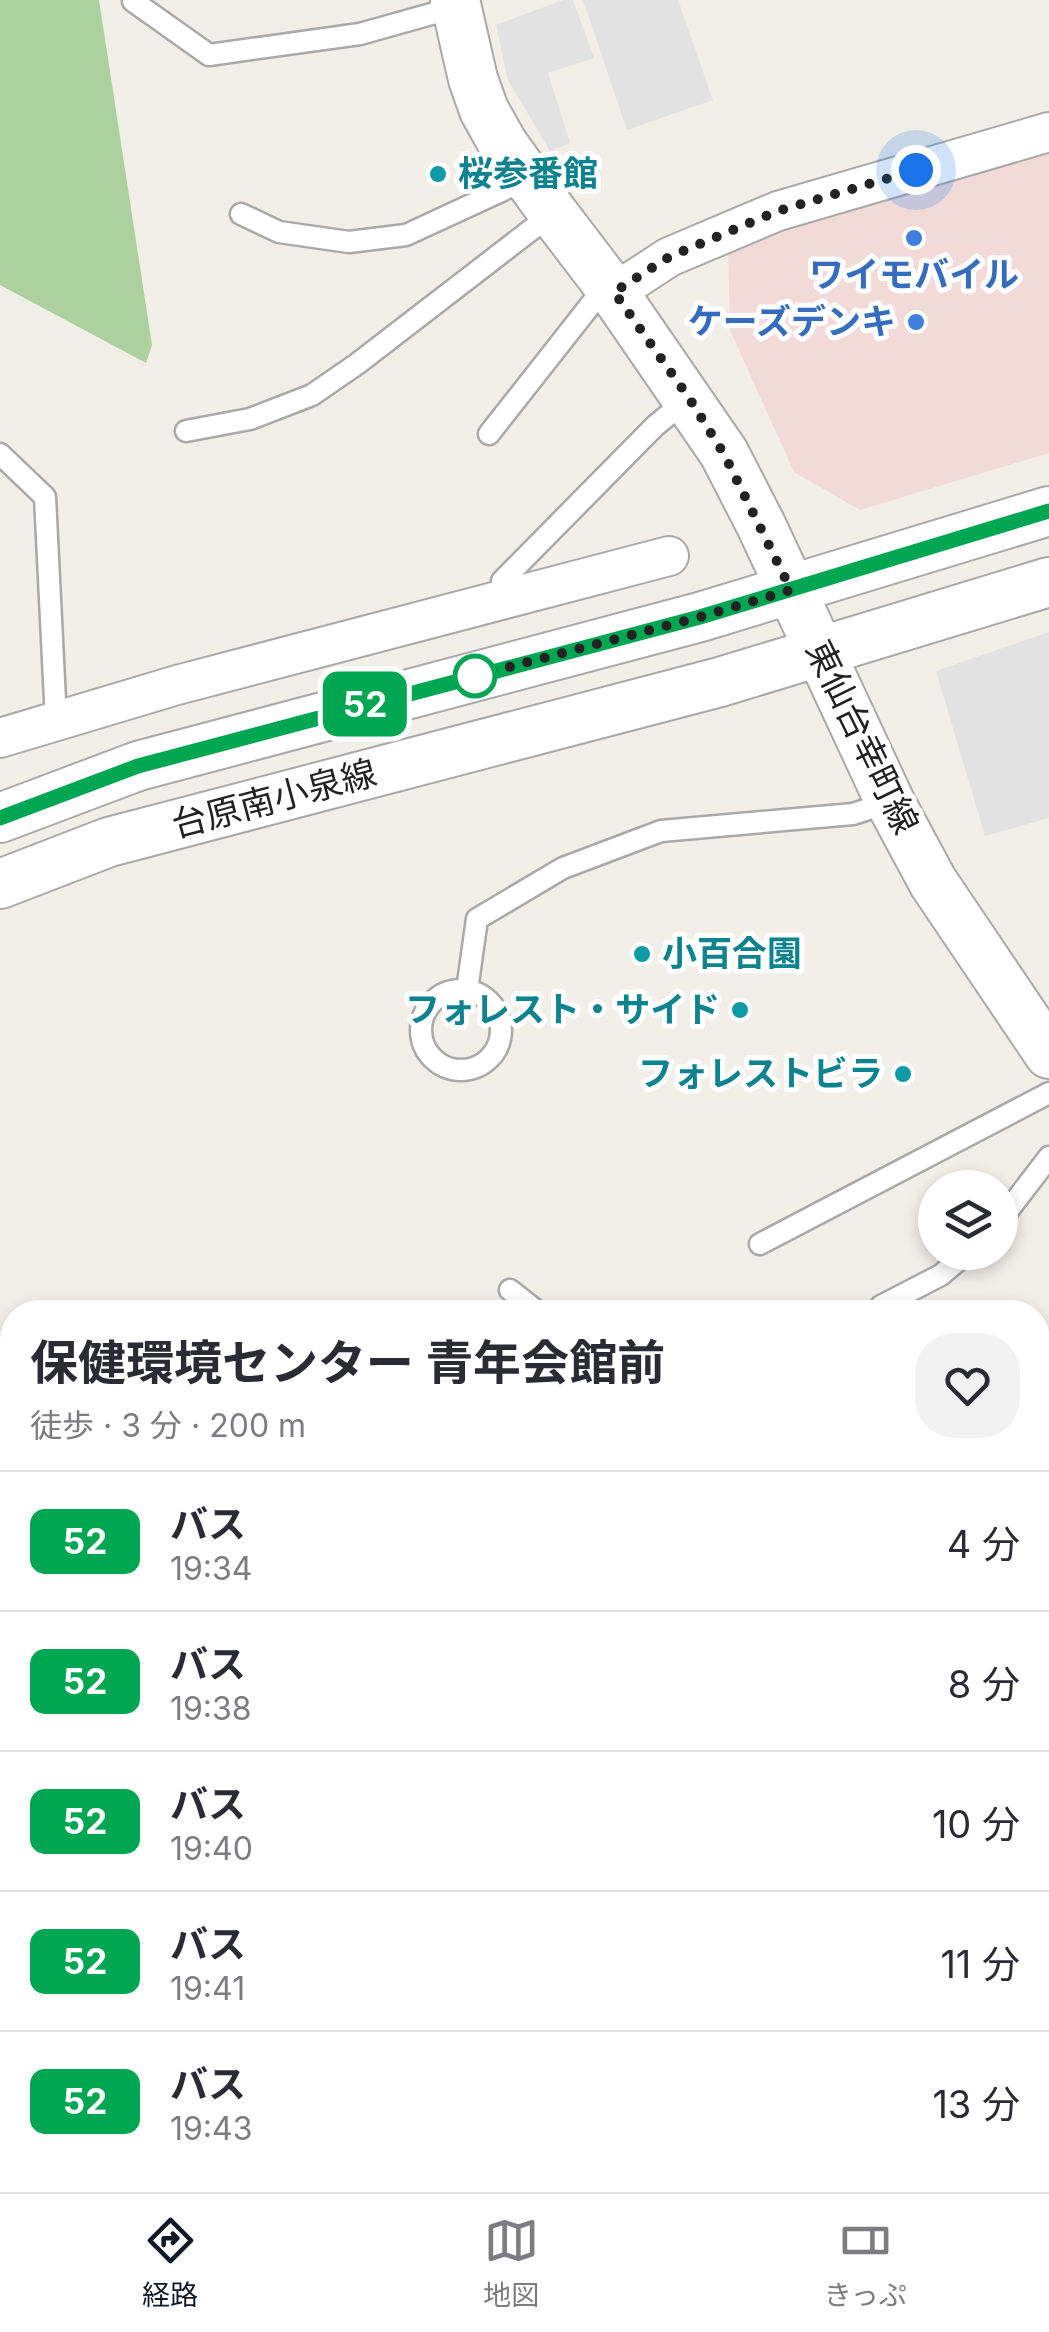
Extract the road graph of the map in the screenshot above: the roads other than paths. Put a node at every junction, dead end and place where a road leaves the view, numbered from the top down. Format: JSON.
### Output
{"nodes":[{"id":1,"x":134,"y":1,"type":"edge"},
{"id":2,"x":456,"y":4,"type":"edge"},
{"id":3,"x":1049,"y":132,"type":"edge"},
{"id":4,"x":540,"y":196,"type":"junction"},
{"id":5,"x":242,"y":214,"type":"dead end"},
{"id":6,"x":611,"y":288,"type":"junction"},
{"id":7,"x":689,"y":398,"type":"junction"},
{"id":8,"x":186,"y":431,"type":"dead end"},
{"id":9,"x":489,"y":434,"type":"dead end"},
{"id":10,"x":0,"y":454,"type":"edge"},
{"id":11,"x":1049,"y":511,"type":"edge"},
{"id":12,"x":669,"y":556,"type":"dead end"},
{"id":13,"x":502,"y":581,"type":"dead end"},
{"id":14,"x":1049,"y":582,"type":"edge"},
{"id":15,"x":791,"y":590,"type":"junction"},
{"id":16,"x":821,"y":652,"type":"junction"},
{"id":17,"x":56,"y":721,"type":"junction"},
{"id":18,"x":0,"y":738,"type":"edge"},
{"id":19,"x":890,"y":802,"type":"junction"},
{"id":20,"x":0,"y":818,"type":"edge"},
{"id":21,"x":0,"y":884,"type":"edge"},
{"id":22,"x":467,"y":990,"type":"junction"},
{"id":23,"x":1049,"y":1054,"type":"edge"},
{"id":24,"x":1049,"y":1092,"type":"edge"},
{"id":25,"x":1049,"y":1157,"type":"edge"},
{"id":26,"x":1018,"y":1197,"type":"edge"},
{"id":27,"x":760,"y":1244,"type":"dead end"},
{"id":28,"x":947,"y":1270,"type":"edge"},
{"id":29,"x":510,"y":1290,"type":"dead end"},
{"id":30,"x":523,"y":1300,"type":"edge"},
{"id":31,"x":893,"y":1300,"type":"edge"}],
"edges":[{"from":1,"to":2,"type":"lane"},
{"from":2,"to":4,"type":"street","name":"東仙台幸町線"},
{"from":3,"to":6,"type":"street"},
{"from":4,"to":5,"type":"lane"},
{"from":4,"to":6,"type":"street","name":"東仙台幸町線"},
{"from":4,"to":8,"type":"lane"},
{"from":6,"to":7,"type":"street","name":"東仙台幸町線"},
{"from":6,"to":9,"type":"lane"},
{"from":7,"to":13,"type":"lane"},
{"from":7,"to":15,"type":"street","name":"東仙台幸町線"},
{"from":10,"to":17,"type":"lane"},
{"from":11,"to":15,"type":"street"},
{"from":12,"to":17,"type":"street"},
{"from":14,"to":16,"type":"street"},
{"from":15,"to":16,"type":"street","name":"東仙台幸町線"},
{"from":15,"to":20,"type":"street"},
{"from":16,"to":19,"type":"street","name":"東仙台幸町線"},
{"from":16,"to":21,"type":"street","name":"台原南小泉線"},
{"from":17,"to":18,"type":"street"},
{"from":19,"to":22,"type":"lane"},
{"from":19,"to":23,"type":"street","name":"東仙台幸町線"},
{"from":22,"to":22,"type":"lane"},
{"from":24,"to":27,"type":"lane"},
{"from":25,"to":26,"type":"lane"},
{"from":28,"to":31,"type":"lane"},
{"from":29,"to":30,"type":"lane"}]}
